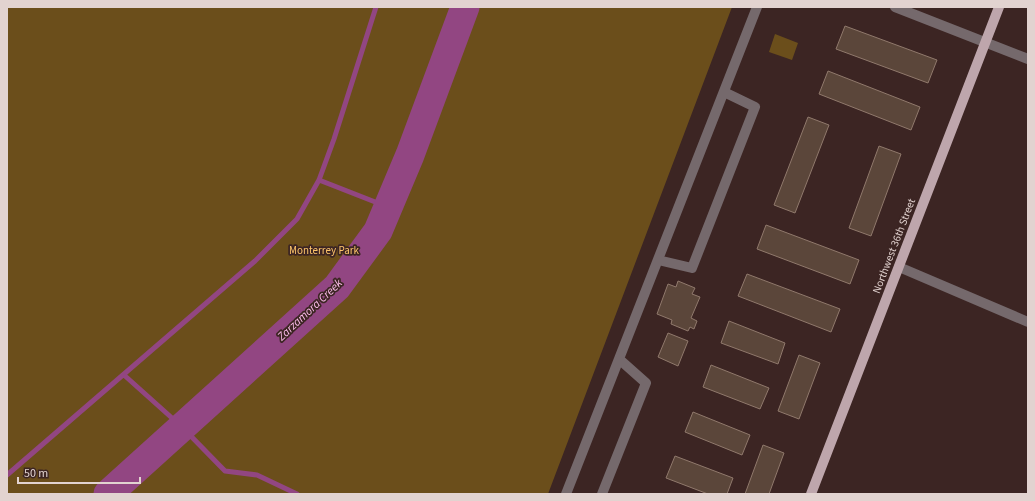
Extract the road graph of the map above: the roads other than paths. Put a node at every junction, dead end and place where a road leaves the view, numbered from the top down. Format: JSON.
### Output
{"nodes":[{"id":1,"x":757,"y":7,"type":"edge"},
{"id":2,"x":895,"y":7,"type":"edge"},
{"id":3,"x":999,"y":7,"type":"edge"},
{"id":4,"x":985,"y":42,"type":"junction"},
{"id":5,"x":1028,"y":59,"type":"edge"},
{"id":6,"x":724,"y":92,"type":"junction"},
{"id":7,"x":658,"y":260,"type":"junction"},
{"id":8,"x":899,"y":267,"type":"junction"},
{"id":9,"x":1028,"y":322,"type":"edge"},
{"id":10,"x":619,"y":359,"type":"junction"},
{"id":11,"x":566,"y":494,"type":"edge"},
{"id":12,"x":602,"y":494,"type":"edge"},
{"id":13,"x":811,"y":494,"type":"edge"}],
"edges":[{"from":1,"to":6,"type":"street"},
{"from":2,"to":4,"type":"street"},
{"from":3,"to":4,"type":"main road","name":"Northwest 36th Street"},
{"from":4,"to":5,"type":"street"},
{"from":4,"to":8,"type":"main road","name":"Northwest 36th Street"},
{"from":6,"to":7,"type":"street"},
{"from":6,"to":7,"type":"street"},
{"from":7,"to":10,"type":"street"},
{"from":8,"to":9,"type":"street"},
{"from":8,"to":13,"type":"main road","name":"Northwest 36th Street"},
{"from":10,"to":11,"type":"street"},
{"from":10,"to":12,"type":"street"}]}
